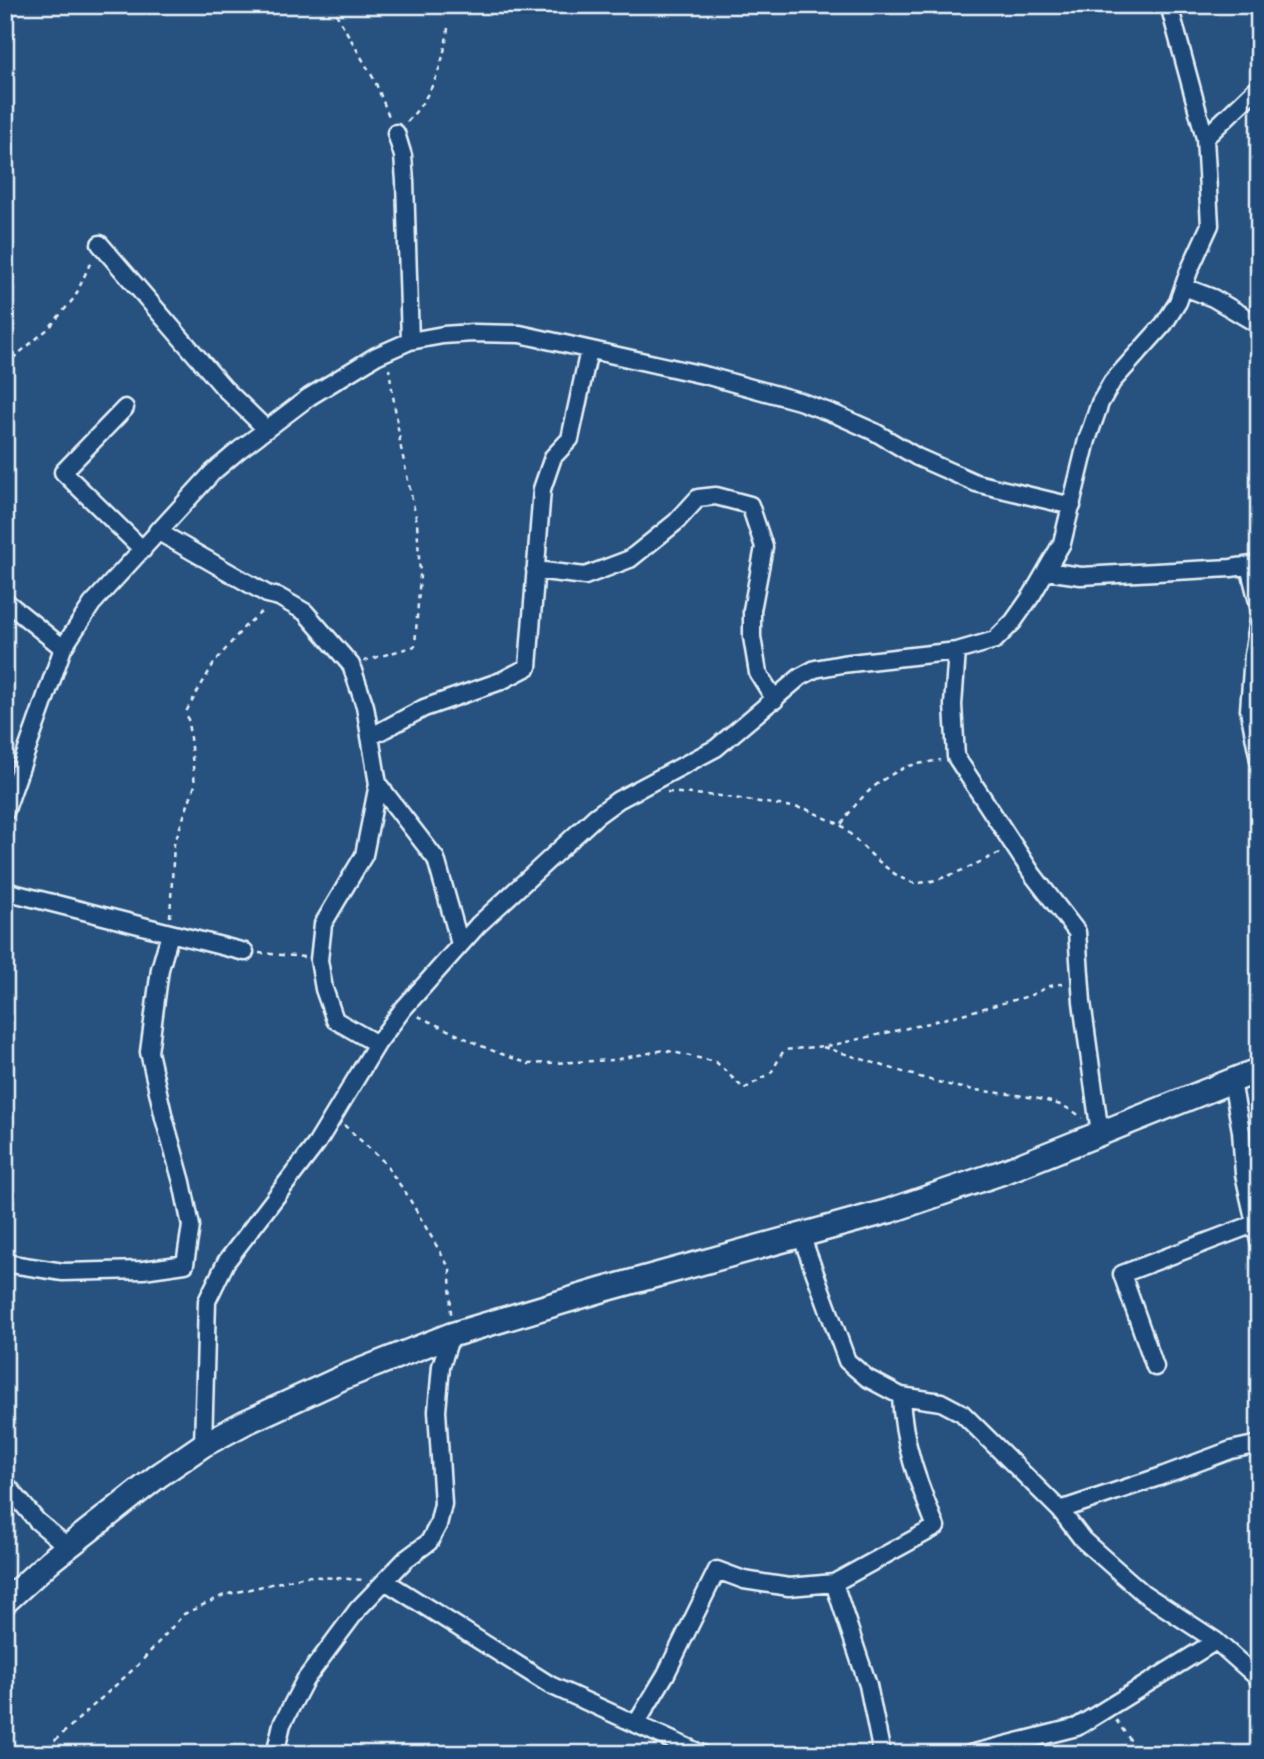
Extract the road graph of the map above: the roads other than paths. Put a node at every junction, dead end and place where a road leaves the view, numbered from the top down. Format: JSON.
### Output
{"nodes":[{"id":1,"x":1169,"y":5,"type":"edge"},
{"id":2,"x":1259,"y":86,"type":"edge"},
{"id":3,"x":396,"y":133,"type":"road end"},
{"id":4,"x":1205,"y":138,"type":"junction"},
{"id":5,"x":100,"y":244,"type":"road end"},
{"id":6,"x":1184,"y":287,"type":"junction"},
{"id":7,"x":1259,"y":325,"type":"edge"},
{"id":8,"x":410,"y":341,"type":"junction"},
{"id":9,"x":589,"y":350,"type":"junction"},
{"id":10,"x":125,"y":408,"type":"dead end"},
{"id":11,"x":266,"y":429,"type":"junction"},
{"id":12,"x":1072,"y":506,"type":"junction"},
{"id":13,"x":158,"y":531,"type":"junction"},
{"id":14,"x":143,"y":550,"type":"junction"},
{"id":15,"x":1254,"y":565,"type":"edge"},
{"id":16,"x":535,"y":570,"type":"junction"},
{"id":17,"x":1046,"y":571,"type":"junction"},
{"id":18,"x":5,"y":601,"type":"edge"},
{"id":19,"x":1259,"y":606,"type":"edge"},
{"id":20,"x":1259,"y":619,"type":"edge"},
{"id":21,"x":63,"y":648,"type":"junction"},
{"id":22,"x":957,"y":651,"type":"junction"},
{"id":23,"x":775,"y":700,"type":"junction"},
{"id":24,"x":370,"y":737,"type":"junction"},
{"id":25,"x":1259,"y":760,"type":"edge"},
{"id":26,"x":378,"y":784,"type":"junction"},
{"id":27,"x":5,"y":812,"type":"edge"},
{"id":28,"x":5,"y":891,"type":"edge"},
{"id":29,"x":170,"y":934,"type":"junction"},
{"id":30,"x":460,"y":944,"type":"junction"},
{"id":31,"x":245,"y":952,"type":"road end"},
{"id":32,"x":377,"y":1044,"type":"junction"},
{"id":33,"x":1259,"y":1070,"type":"edge"},
{"id":34,"x":1231,"y":1081,"type":"junction"},
{"id":35,"x":1100,"y":1134,"type":"junction"},
{"id":36,"x":1254,"y":1224,"type":"junction"},
{"id":37,"x":801,"y":1235,"type":"junction"},
{"id":38,"x":1259,"y":1241,"type":"edge"},
{"id":39,"x":5,"y":1263,"type":"edge"},
{"id":40,"x":451,"y":1335,"type":"junction"},
{"id":41,"x":1155,"y":1367,"type":"dead end"},
{"id":42,"x":901,"y":1396,"type":"junction"},
{"id":43,"x":1259,"y":1444,"type":"edge"},
{"id":44,"x":203,"y":1445,"type":"junction"},
{"id":45,"x":5,"y":1483,"type":"edge"},
{"id":46,"x":1060,"y":1510,"type":"junction"},
{"id":47,"x":68,"y":1547,"type":"junction"},
{"id":48,"x":385,"y":1581,"type":"junction"},
{"id":49,"x":834,"y":1583,"type":"junction"},
{"id":50,"x":5,"y":1602,"type":"edge"},
{"id":51,"x":1216,"y":1641,"type":"junction"},
{"id":52,"x":1259,"y":1679,"type":"edge"},
{"id":53,"x":636,"y":1724,"type":"junction"},
{"id":54,"x":275,"y":1754,"type":"edge"},
{"id":55,"x":702,"y":1754,"type":"edge"},
{"id":56,"x":881,"y":1754,"type":"edge"},
{"id":57,"x":970,"y":1754,"type":"edge"}],
"edges":[{"from":1,"to":4,"type":"street"},
{"from":2,"to":4,"type":"street"},
{"from":3,"to":8,"type":"street"},
{"from":4,"to":6,"type":"street"},
{"from":5,"to":11,"type":"street"},
{"from":6,"to":7,"type":"street"},
{"from":6,"to":12,"type":"street"},
{"from":8,"to":9,"type":"street"},
{"from":8,"to":11,"type":"street"},
{"from":9,"to":12,"type":"street"},
{"from":9,"to":16,"type":"street"},
{"from":10,"to":14,"type":"street"},
{"from":11,"to":13,"type":"street"},
{"from":12,"to":17,"type":"street"},
{"from":13,"to":14,"type":"street"},
{"from":13,"to":24,"type":"street"},
{"from":14,"to":21,"type":"street"},
{"from":15,"to":17,"type":"street"},
{"from":15,"to":19,"type":"street"},
{"from":16,"to":23,"type":"street"},
{"from":16,"to":24,"type":"street"},
{"from":17,"to":22,"type":"street"},
{"from":18,"to":21,"type":"street"},
{"from":20,"to":25,"type":"street"},
{"from":21,"to":27,"type":"street"},
{"from":22,"to":23,"type":"street"},
{"from":22,"to":35,"type":"street"},
{"from":23,"to":30,"type":"street"},
{"from":24,"to":26,"type":"street"},
{"from":26,"to":30,"type":"street"},
{"from":26,"to":32,"type":"street"},
{"from":28,"to":29,"type":"street"},
{"from":29,"to":31,"type":"street"},
{"from":29,"to":39,"type":"street"},
{"from":30,"to":32,"type":"street"},
{"from":32,"to":44,"type":"street"},
{"from":33,"to":34,"type":"main road"},
{"from":34,"to":35,"type":"main road"},
{"from":34,"to":36,"type":"street"},
{"from":35,"to":37,"type":"main road"},
{"from":36,"to":38,"type":"street"},
{"from":36,"to":41,"type":"street"},
{"from":37,"to":40,"type":"main road"},
{"from":37,"to":42,"type":"street"},
{"from":40,"to":44,"type":"main road"},
{"from":40,"to":48,"type":"street"},
{"from":42,"to":46,"type":"street"},
{"from":42,"to":49,"type":"street"},
{"from":43,"to":46,"type":"street"},
{"from":44,"to":47,"type":"main road"},
{"from":45,"to":47,"type":"street"},
{"from":46,"to":51,"type":"street"},
{"from":47,"to":50,"type":"main road"},
{"from":48,"to":53,"type":"street"},
{"from":48,"to":54,"type":"street"},
{"from":49,"to":53,"type":"street"},
{"from":49,"to":56,"type":"street"},
{"from":51,"to":52,"type":"street"},
{"from":51,"to":57,"type":"street"},
{"from":53,"to":55,"type":"street"}]}
